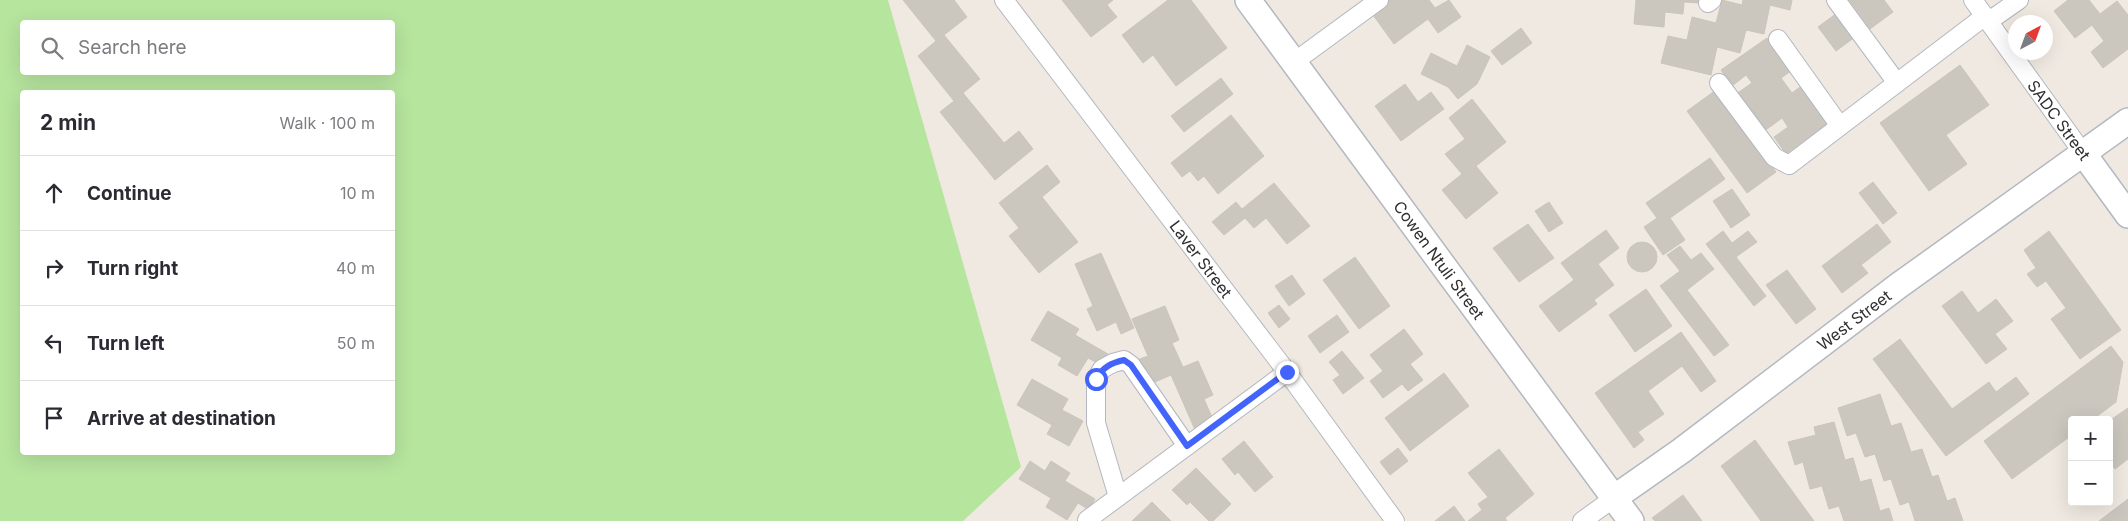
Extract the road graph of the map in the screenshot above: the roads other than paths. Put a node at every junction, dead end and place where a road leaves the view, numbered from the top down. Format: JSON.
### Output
{"nodes":[{"id":1,"x":1004,"y":0,"type":"edge"},
{"id":2,"x":1248,"y":0,"type":"edge"},
{"id":3,"x":1379,"y":0,"type":"edge"},
{"id":4,"x":1836,"y":0,"type":"edge"},
{"id":5,"x":1972,"y":0,"type":"edge"},
{"id":6,"x":2019,"y":0,"type":"edge"},
{"id":7,"x":1986,"y":19,"type":"junction"},
{"id":8,"x":1778,"y":39,"type":"dead end"},
{"id":9,"x":1294,"y":62,"type":"junction"},
{"id":10,"x":1718,"y":83,"type":"dead end"},
{"id":11,"x":1897,"y":83,"type":"junction"},
{"id":12,"x":2128,"y":121,"type":"edge"},
{"id":13,"x":1840,"y":126,"type":"junction"},
{"id":14,"x":2083,"y":153,"type":"junction"},
{"id":15,"x":2128,"y":215,"type":"edge"},
{"id":16,"x":1287,"y":372,"type":"junction"},
{"id":17,"x":1187,"y":446,"type":"junction"},
{"id":18,"x":1118,"y":497,"type":"junction"},
{"id":19,"x":1614,"y":498,"type":"junction"},
{"id":20,"x":1087,"y":520,"type":"edge"},
{"id":21,"x":1395,"y":521,"type":"edge"},
{"id":22,"x":1582,"y":521,"type":"edge"},
{"id":23,"x":1631,"y":521,"type":"edge"}],
"edges":[{"from":1,"to":16,"type":"street","name":"Laver Street"},
{"from":2,"to":9,"type":"street","name":"Cowen Ntuli Street"},
{"from":3,"to":9,"type":"street"},
{"from":4,"to":11,"type":"street"},
{"from":5,"to":7,"type":"street","name":"SADC Street"},
{"from":6,"to":7,"type":"street"},
{"from":7,"to":11,"type":"street"},
{"from":7,"to":14,"type":"street","name":"SADC Street"},
{"from":8,"to":13,"type":"street"},
{"from":9,"to":19,"type":"street","name":"Cowen Ntuli Street"},
{"from":10,"to":13,"type":"street"},
{"from":11,"to":13,"type":"street"},
{"from":12,"to":14,"type":"street","name":"West Street"},
{"from":14,"to":15,"type":"street","name":"SADC Street"},
{"from":14,"to":19,"type":"street","name":"West Street"},
{"from":16,"to":17,"type":"street"},
{"from":16,"to":21,"type":"street","name":"Laver Street"},
{"from":17,"to":18,"type":"street"},
{"from":17,"to":18,"type":"street"},
{"from":18,"to":20,"type":"street"},
{"from":19,"to":22,"type":"street","name":"West Street"},
{"from":19,"to":23,"type":"street","name":"Cowen Ntuli Street"}]}
